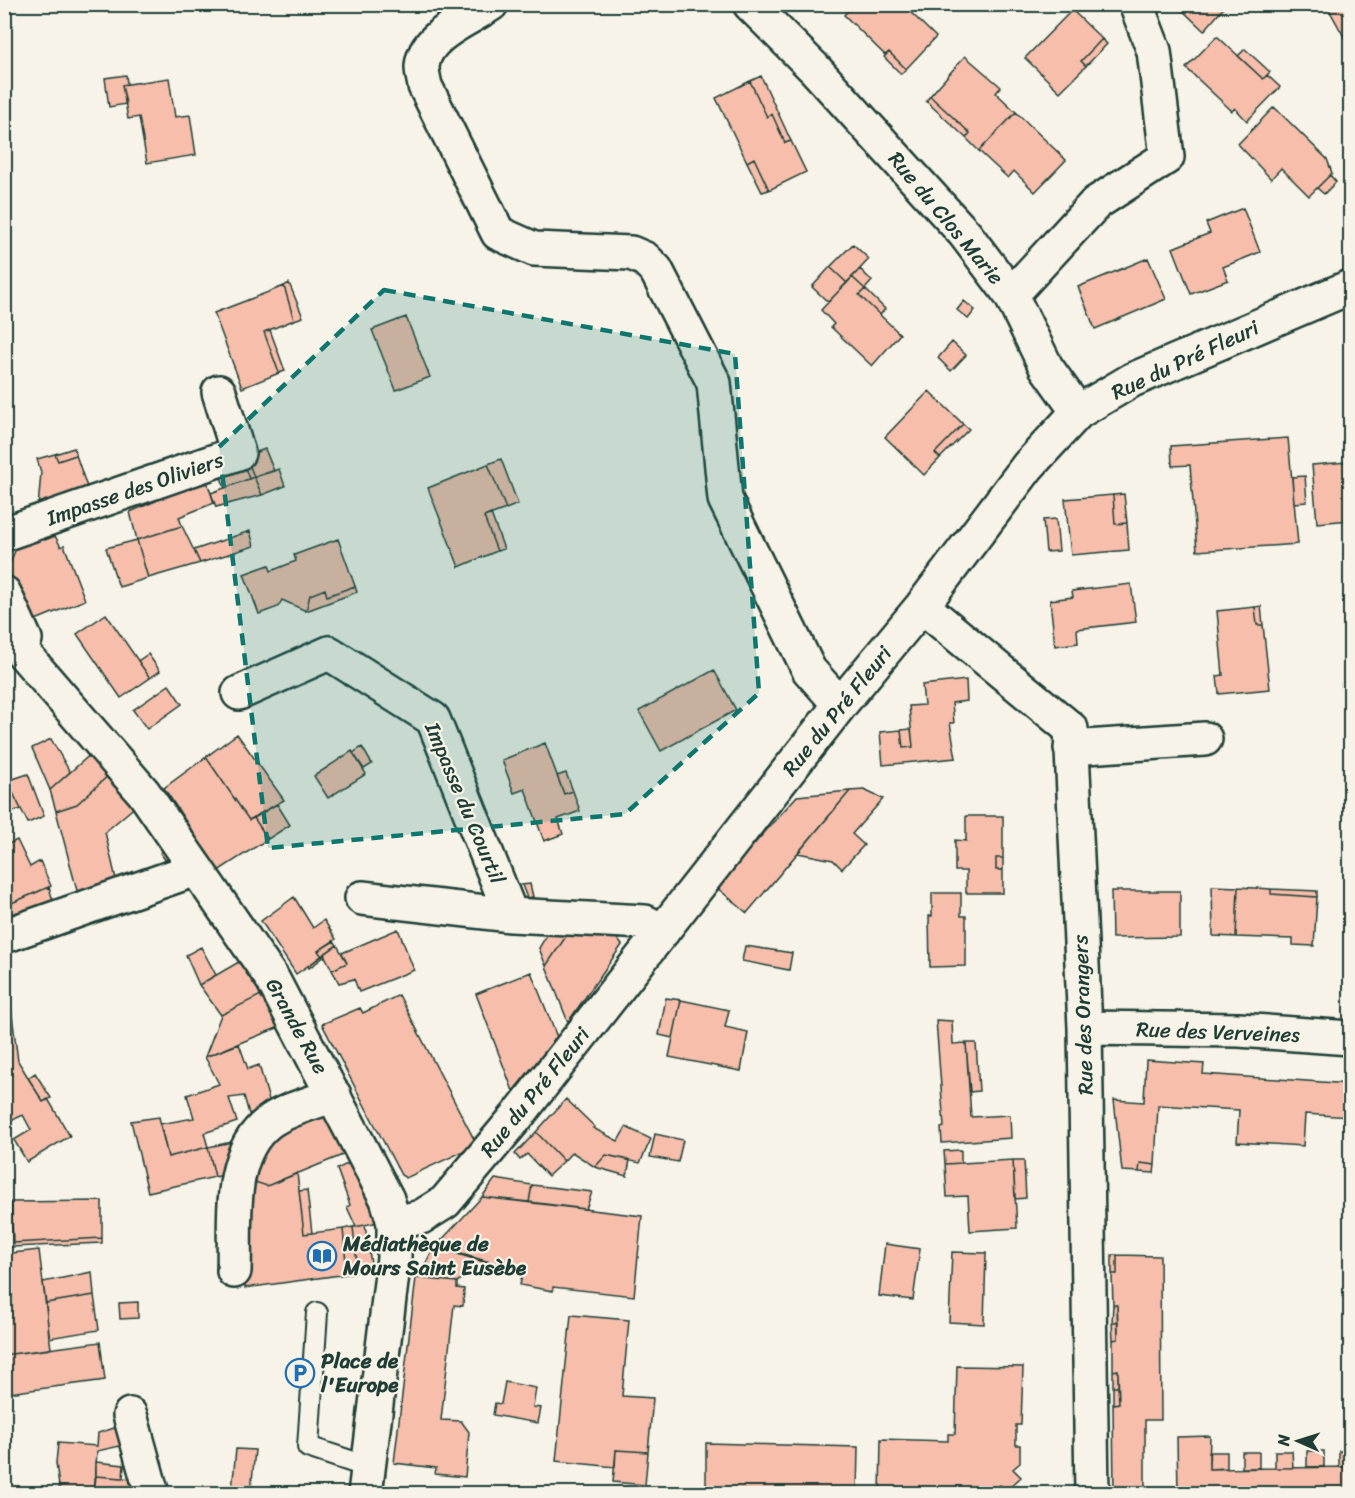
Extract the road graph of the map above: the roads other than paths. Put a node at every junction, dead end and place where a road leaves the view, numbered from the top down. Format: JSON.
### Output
{"nodes":[{"id":1,"x":491,"y":4,"type":"edge"},
{"id":2,"x":750,"y":4,"type":"edge"},
{"id":3,"x":1136,"y":4,"type":"edge"},
{"id":4,"x":1350,"y":287,"type":"edge"},
{"id":5,"x":1011,"y":295,"type":"junction"},
{"id":6,"x":219,"y":392,"type":"dead end"},
{"id":7,"x":1078,"y":412,"type":"junction"},
{"id":8,"x":4,"y":534,"type":"edge"},
{"id":9,"x":4,"y":593,"type":"edge"},
{"id":10,"x":922,"y":606,"type":"junction"},
{"id":11,"x":12,"y":640,"type":"edge"},
{"id":12,"x":239,"y":693,"type":"dead end"},
{"id":13,"x":840,"y":705,"type":"junction"},
{"id":14,"x":1205,"y":739,"type":"dead end"},
{"id":15,"x":1071,"y":748,"type":"junction"},
{"id":16,"x":196,"y":869,"type":"junction"},
{"id":17,"x":362,"y":898,"type":"dead end"},
{"id":18,"x":511,"y":915,"type":"junction"},
{"id":19,"x":663,"y":931,"type":"junction"},
{"id":20,"x":4,"y":936,"type":"edge"},
{"id":21,"x":1085,"y":1028,"type":"junction"},
{"id":22,"x":1350,"y":1038,"type":"edge"},
{"id":23,"x":334,"y":1095,"type":"junction"},
{"id":24,"x":394,"y":1223,"type":"junction"},
{"id":25,"x":234,"y":1271,"type":"dead end"},
{"id":26,"x":317,"y":1313,"type":"dead end"},
{"id":27,"x":130,"y":1415,"type":"dead end"},
{"id":28,"x":367,"y":1480,"type":"edge"},
{"id":29,"x":152,"y":1494,"type":"edge"},
{"id":30,"x":1092,"y":1494,"type":"edge"}],
"edges":[{"from":1,"to":13,"type":"street"},
{"from":2,"to":5,"type":"street","name":"Rue du Clos Marie"},
{"from":3,"to":5,"type":"street"},
{"from":4,"to":7,"type":"street","name":"Rue du Pré Fleuri"},
{"from":5,"to":7,"type":"street","name":"Rue du Clos Marie"},
{"from":6,"to":8,"type":"street","name":"Impasse des Oliviers"},
{"from":7,"to":10,"type":"street","name":"Rue du Pré Fleuri"},
{"from":9,"to":11,"type":"street"},
{"from":10,"to":13,"type":"street","name":"Rue du Pré Fleuri"},
{"from":10,"to":15,"type":"street","name":"Rue des Orangers"},
{"from":11,"to":16,"type":"street","name":"Grande Rue"},
{"from":12,"to":18,"type":"street","name":"Impasse du Courtil"},
{"from":13,"to":19,"type":"street","name":"Rue du Pré Fleuri"},
{"from":14,"to":15,"type":"street"},
{"from":15,"to":21,"type":"street","name":"Rue des Orangers"},
{"from":16,"to":20,"type":"street"},
{"from":16,"to":23,"type":"street","name":"Grande Rue"},
{"from":17,"to":18,"type":"street"},
{"from":18,"to":19,"type":"street"},
{"from":19,"to":24,"type":"street","name":"Rue du Pré Fleuri"},
{"from":21,"to":22,"type":"street","name":"Rue des Verveines"},
{"from":21,"to":30,"type":"street","name":"Rue des Orangers"},
{"from":23,"to":24,"type":"street","name":"Grande Rue"},
{"from":23,"to":25,"type":"street"},
{"from":24,"to":28,"type":"street","name":"Grande Rue"},
{"from":26,"to":28,"type":"lane"},
{"from":27,"to":29,"type":"street"}]}
